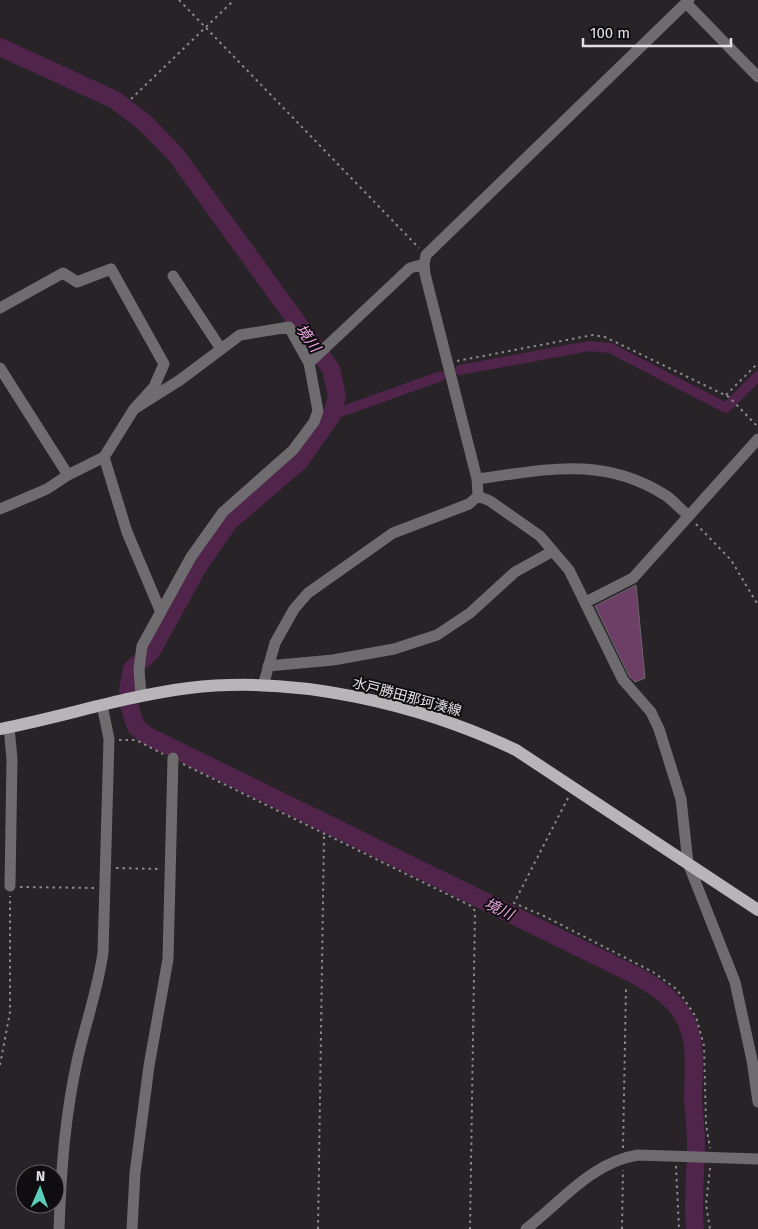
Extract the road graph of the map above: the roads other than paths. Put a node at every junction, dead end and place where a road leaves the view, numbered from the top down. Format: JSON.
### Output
{"nodes":[{"id":1,"x":688,"y":2,"type":"edge"},
{"id":2,"x":758,"y":77,"type":"edge"},
{"id":3,"x":425,"y":260,"type":"junction"},
{"id":4,"x":174,"y":276,"type":"dead end"},
{"id":5,"x":0,"y":308,"type":"edge"},
{"id":6,"x":221,"y":349,"type":"junction"},
{"id":7,"x":312,"y":360,"type":"junction"},
{"id":8,"x":0,"y":368,"type":"edge"},
{"id":9,"x":134,"y":409,"type":"junction"},
{"id":10,"x":758,"y":439,"type":"edge"},
{"id":11,"x":104,"y":458,"type":"junction"},
{"id":12,"x":68,"y":475,"type":"junction"},
{"id":13,"x":477,"y":479,"type":"junction"},
{"id":14,"x":478,"y":496,"type":"junction"},
{"id":15,"x":0,"y":510,"type":"edge"},
{"id":16,"x":688,"y":516,"type":"junction"},
{"id":17,"x":553,"y":551,"type":"junction"},
{"id":18,"x":586,"y":602,"type":"junction"},
{"id":19,"x":160,"y":610,"type":"junction"},
{"id":20,"x":268,"y":666,"type":"junction"},
{"id":21,"x":263,"y":686,"type":"junction"},
{"id":22,"x":141,"y":696,"type":"junction"},
{"id":23,"x":102,"y":705,"type":"junction"},
{"id":24,"x":4,"y":728,"type":"edge"},
{"id":25,"x":173,"y":758,"type":"road end"},
{"id":26,"x":688,"y":863,"type":"junction"},
{"id":27,"x":10,"y":886,"type":"road end"},
{"id":28,"x":758,"y":910,"type":"edge"},
{"id":29,"x":758,"y":1102,"type":"edge"},
{"id":30,"x":758,"y":1158,"type":"edge"},
{"id":31,"x":59,"y":1229,"type":"edge"},
{"id":32,"x":132,"y":1229,"type":"edge"},
{"id":33,"x":526,"y":1229,"type":"edge"}],
"edges":[{"from":1,"to":2,"type":"street"},
{"from":1,"to":3,"type":"street"},
{"from":3,"to":7,"type":"street"},
{"from":3,"to":13,"type":"street"},
{"from":4,"to":6,"type":"street"},
{"from":5,"to":9,"type":"street"},
{"from":6,"to":7,"type":"street"},
{"from":6,"to":9,"type":"street"},
{"from":7,"to":19,"type":"street"},
{"from":8,"to":12,"type":"street"},
{"from":9,"to":11,"type":"street"},
{"from":10,"to":16,"type":"street"},
{"from":11,"to":12,"type":"street"},
{"from":11,"to":19,"type":"street"},
{"from":12,"to":15,"type":"street"},
{"from":13,"to":14,"type":"street"},
{"from":13,"to":16,"type":"street"},
{"from":14,"to":17,"type":"street"},
{"from":14,"to":20,"type":"street"},
{"from":16,"to":18,"type":"street"},
{"from":17,"to":18,"type":"street"},
{"from":17,"to":20,"type":"street"},
{"from":18,"to":26,"type":"street"},
{"from":19,"to":22,"type":"street"},
{"from":20,"to":21,"type":"street"},
{"from":21,"to":22,"type":"main road","name":"水戸勝田那珂湊線"},
{"from":21,"to":26,"type":"main road","name":"水戸勝田那珂湊線"},
{"from":22,"to":23,"type":"main road","name":"水戸勝田那珂湊線"},
{"from":23,"to":24,"type":"main road","name":"水戸勝田那珂湊線"},
{"from":23,"to":31,"type":"street"},
{"from":24,"to":27,"type":"street"},
{"from":25,"to":32,"type":"street"},
{"from":26,"to":28,"type":"main road","name":"水戸勝田那珂湊線"},
{"from":26,"to":29,"type":"street"},
{"from":30,"to":33,"type":"street"}]}
